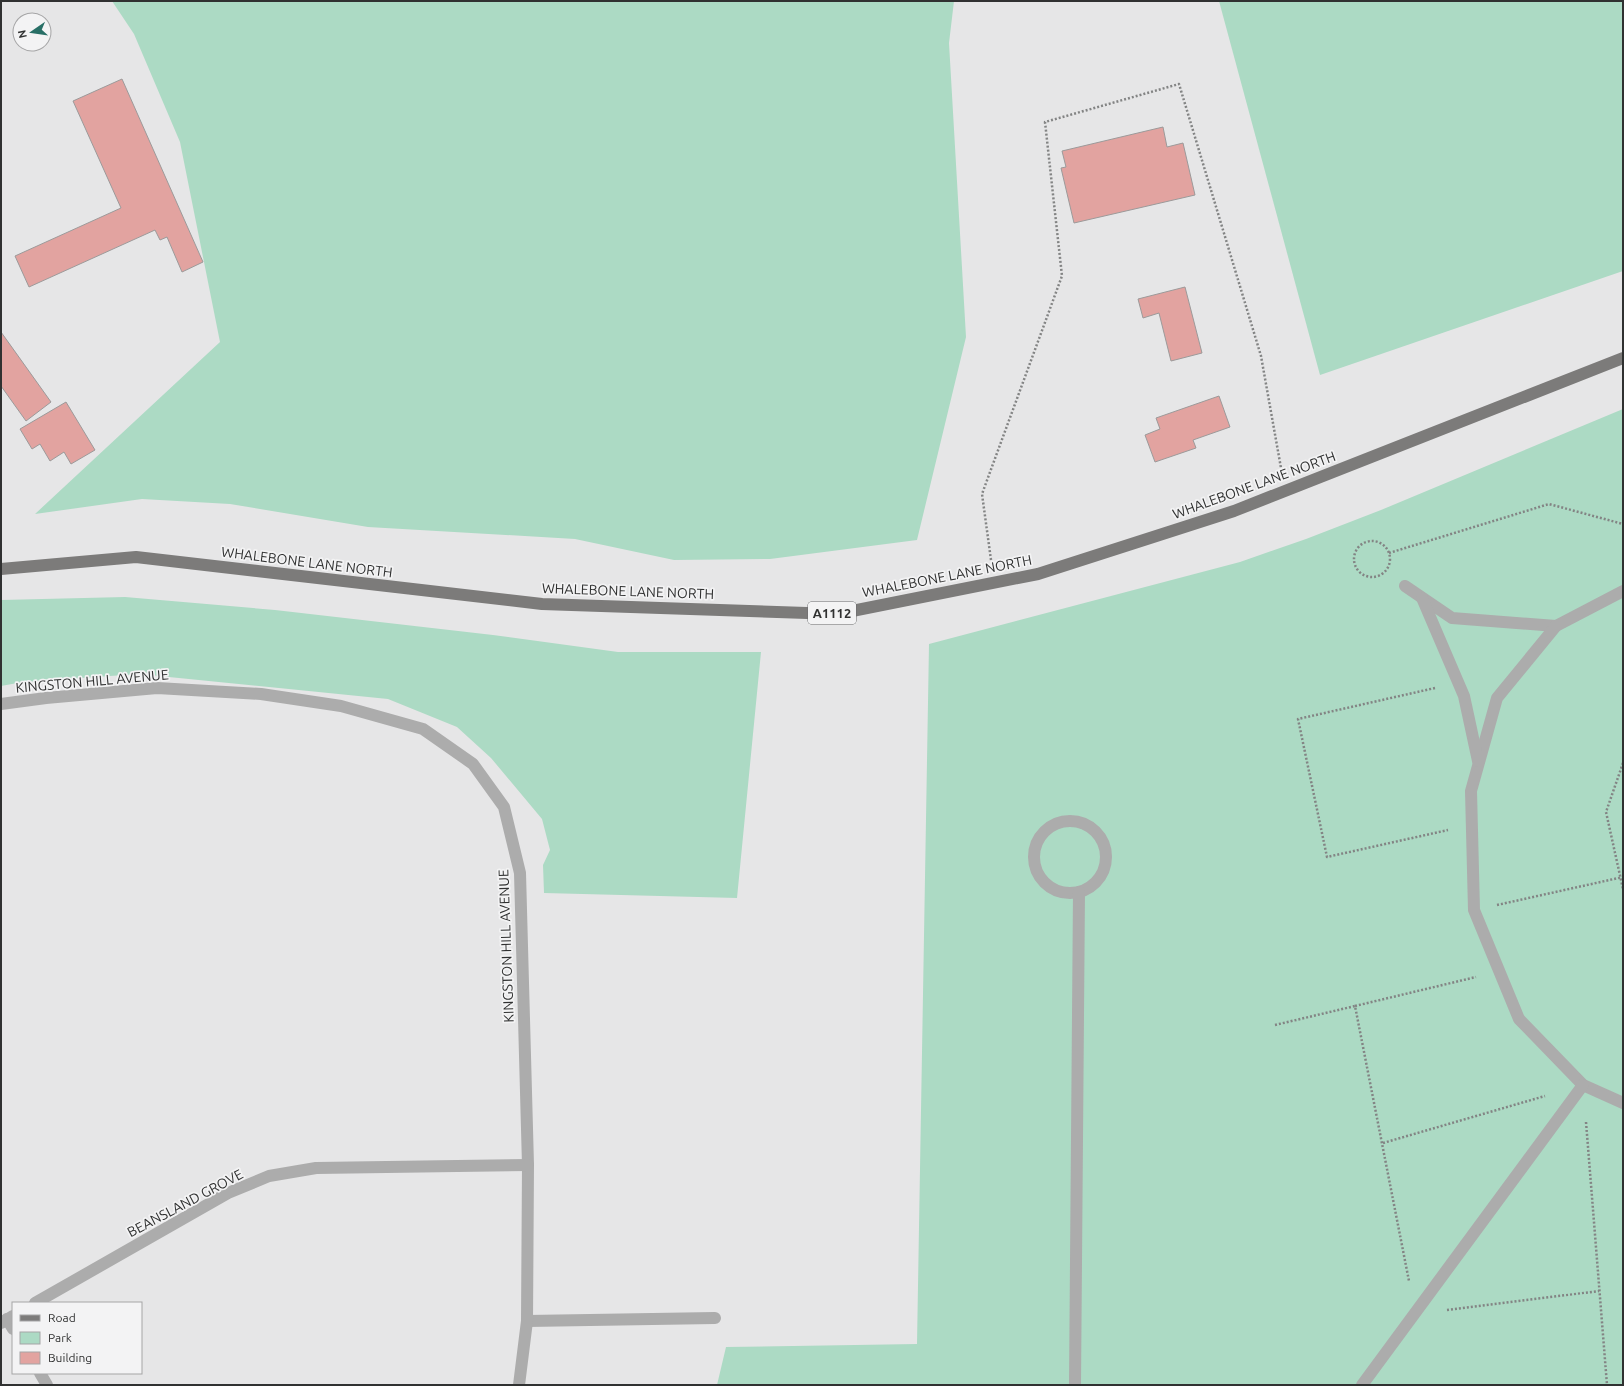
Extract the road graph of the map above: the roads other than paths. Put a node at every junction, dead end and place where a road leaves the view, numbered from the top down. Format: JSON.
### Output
{"nodes":[{"id":1,"x":1623,"y":358,"type":"edge"},
{"id":2,"x":1,"y":570,"type":"edge"},
{"id":3,"x":1405,"y":586,"type":"dead end"},
{"id":4,"x":1623,"y":591,"type":"edge"},
{"id":5,"x":1422,"y":598,"type":"junction"},
{"id":6,"x":1556,"y":626,"type":"junction"},
{"id":7,"x":1,"y":704,"type":"edge"},
{"id":8,"x":1478,"y":764,"type":"junction"},
{"id":9,"x":1079,"y":892,"type":"junction"},
{"id":10,"x":1583,"y":1085,"type":"junction"},
{"id":11,"x":1623,"y":1103,"type":"edge"},
{"id":12,"x":528,"y":1165,"type":"junction"},
{"id":13,"x":38,"y":1302,"type":"edge"},
{"id":14,"x":715,"y":1318,"type":"dead end"},
{"id":15,"x":527,"y":1321,"type":"junction"},
{"id":16,"x":41,"y":1374,"type":"edge"},
{"id":17,"x":47,"y":1385,"type":"edge"},
{"id":18,"x":519,"y":1385,"type":"edge"},
{"id":19,"x":1076,"y":1385,"type":"edge"},
{"id":20,"x":1362,"y":1385,"type":"edge"}],
"edges":[{"from":1,"to":2,"type":"main road","name":"WHALEBONE LANE NORTH","number":"A1112"},
{"from":3,"to":5,"type":"street"},
{"from":4,"to":6,"type":"street"},
{"from":5,"to":6,"type":"street"},
{"from":5,"to":8,"type":"street"},
{"from":6,"to":8,"type":"street"},
{"from":7,"to":12,"type":"street","name":"KINGSTON HILL AVENUE"},
{"from":8,"to":10,"type":"street"},
{"from":9,"to":9,"type":"street"},
{"from":9,"to":19,"type":"street"},
{"from":10,"to":11,"type":"street"},
{"from":10,"to":20,"type":"street"},
{"from":12,"to":13,"type":"street","name":"BEANSLAND GROVE"},
{"from":12,"to":15,"type":"street","name":"KINGSTON HILL AVENUE"},
{"from":14,"to":15,"type":"street"},
{"from":15,"to":18,"type":"street","name":"KINGSTON HILL AVENUE"},
{"from":16,"to":17,"type":"street"}]}
